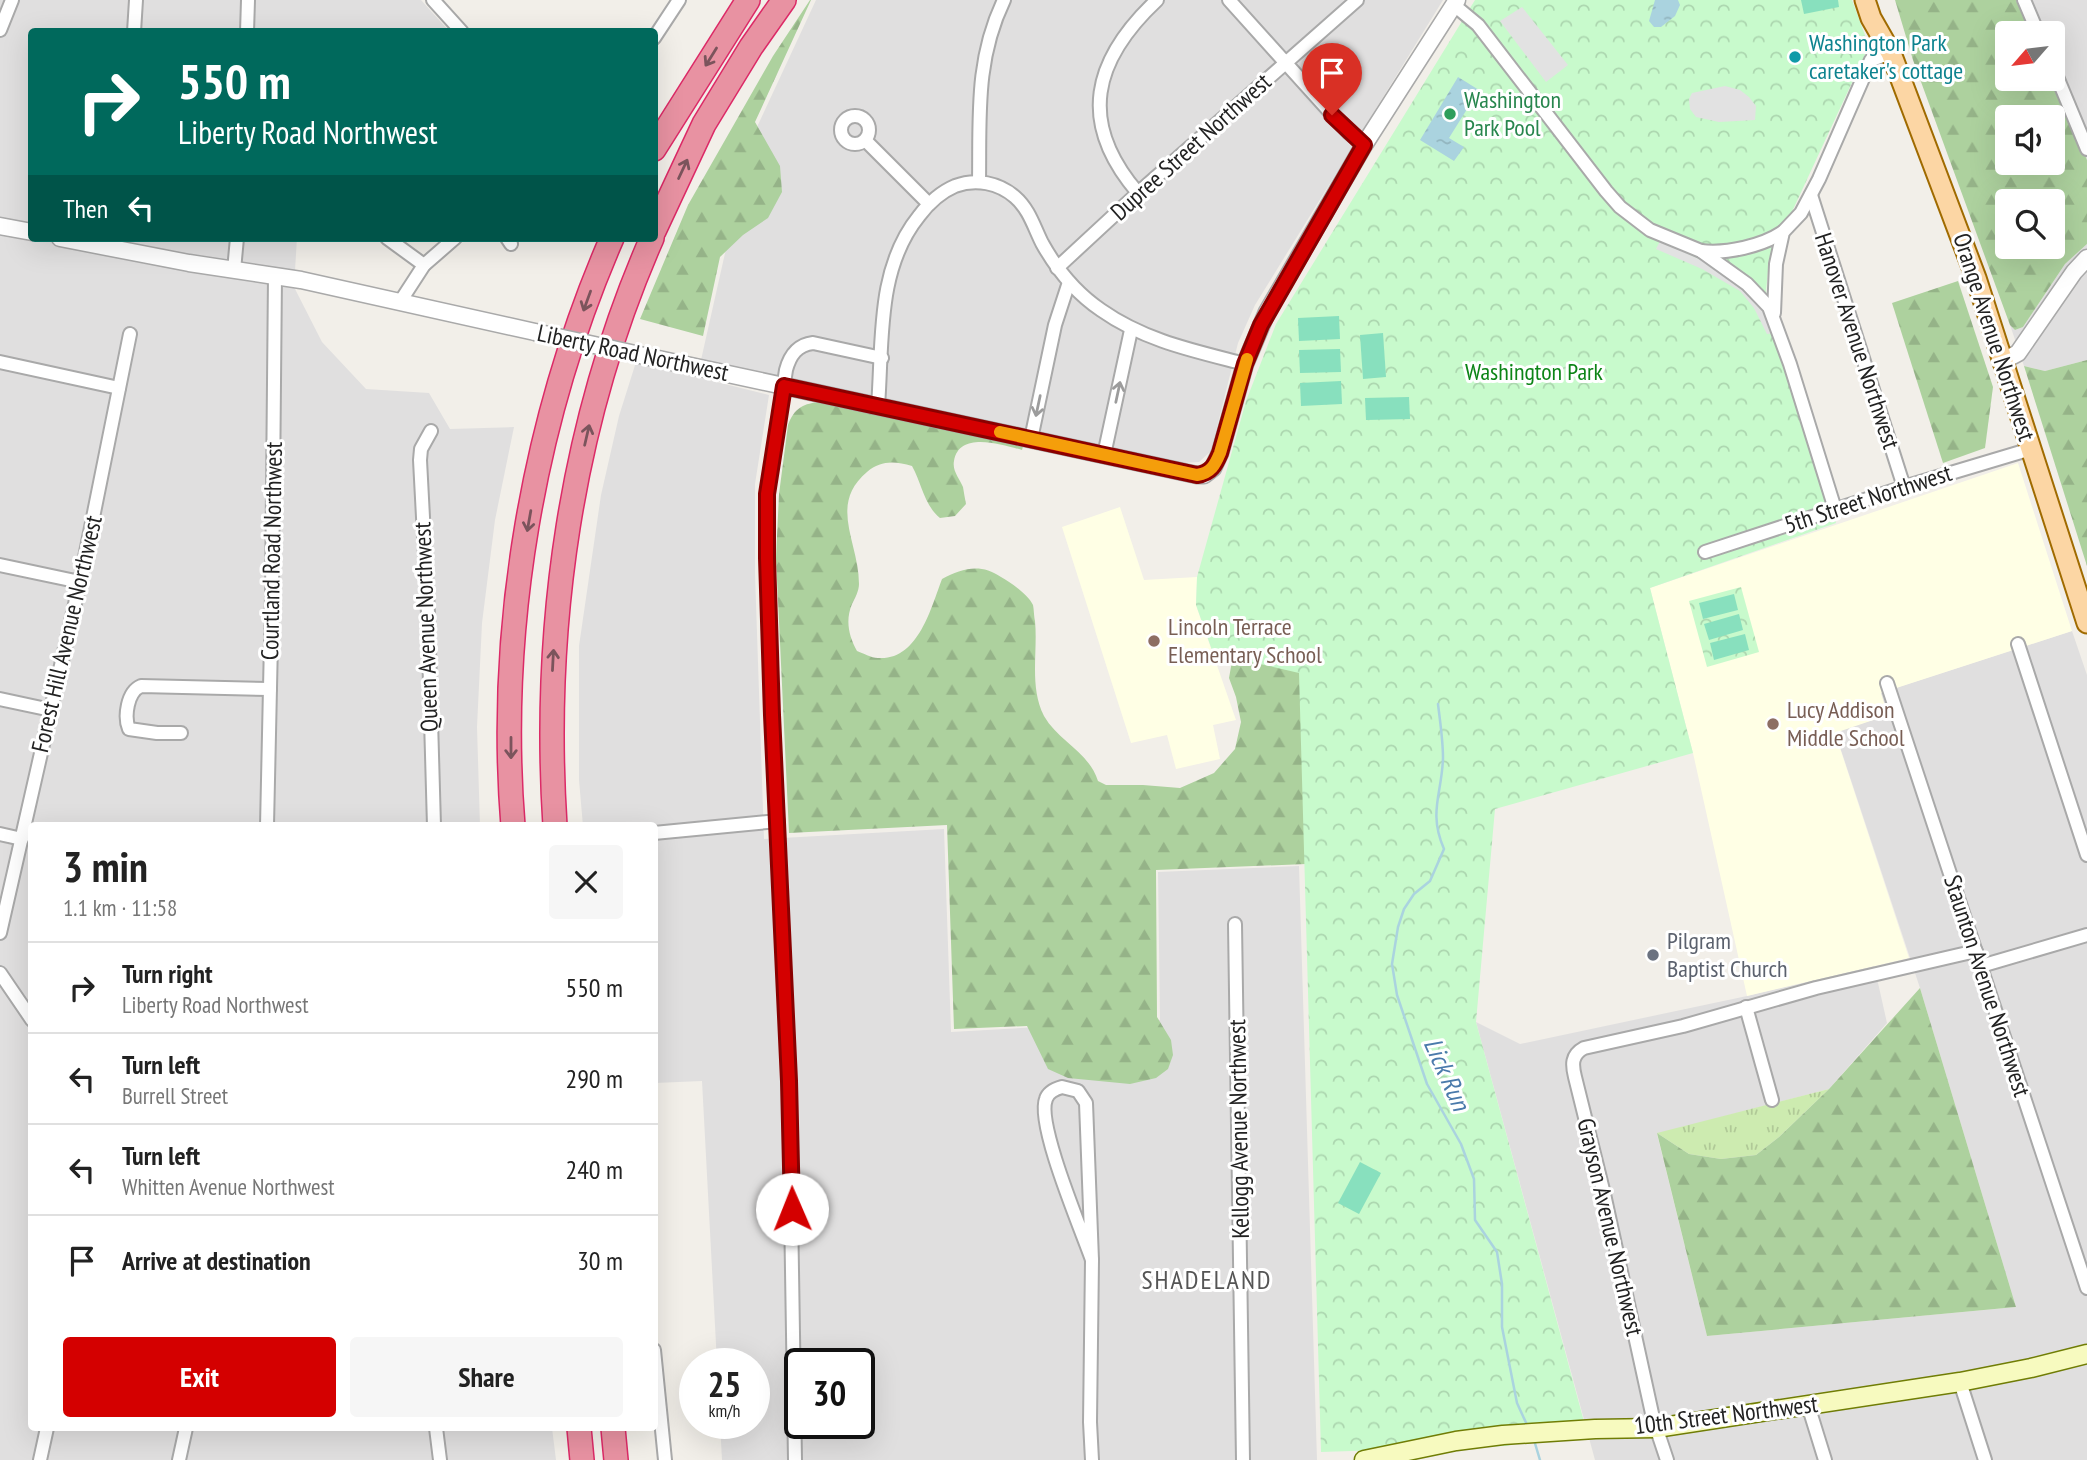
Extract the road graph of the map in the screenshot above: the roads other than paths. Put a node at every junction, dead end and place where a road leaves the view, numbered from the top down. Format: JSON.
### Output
{"nodes":[{"id":1,"x":12,"y":0,"type":"edge"},
{"id":2,"x":136,"y":0,"type":"edge"},
{"id":3,"x":248,"y":0,"type":"edge"},
{"id":4,"x":433,"y":0,"type":"edge"},
{"id":5,"x":680,"y":0,"type":"edge"},
{"id":6,"x":748,"y":0,"type":"edge"},
{"id":7,"x":784,"y":0,"type":"edge"},
{"id":8,"x":1004,"y":0,"type":"edge"},
{"id":9,"x":1157,"y":0,"type":"edge"},
{"id":10,"x":1229,"y":0,"type":"edge"},
{"id":11,"x":1357,"y":0,"type":"edge"},
{"id":12,"x":1865,"y":0,"type":"edge"},
{"id":13,"x":1877,"y":0,"type":"edge"},
{"id":14,"x":2024,"y":0,"type":"edge"},
{"id":15,"x":1455,"y":2,"type":"edge"},
{"id":16,"x":2033,"y":21,"type":"edge"},
{"id":17,"x":134,"y":28,"type":"edge"},
{"id":18,"x":247,"y":28,"type":"edge"},
{"id":19,"x":458,"y":28,"type":"edge"},
{"id":20,"x":0,"y":30,"type":"edge"},
{"id":21,"x":658,"y":32,"type":"edge"},
{"id":22,"x":1891,"y":53,"type":"junction"},
{"id":23,"x":1285,"y":63,"type":"junction"},
{"id":24,"x":2063,"y":91,"type":"edge"},
{"id":25,"x":865,"y":140,"type":"dead end"},
{"id":26,"x":658,"y":142,"type":"edge"},
{"id":27,"x":1364,"y":145,"type":"junction"},
{"id":28,"x":2087,"y":149,"type":"edge"},
{"id":29,"x":979,"y":182,"type":"junction"},
{"id":30,"x":1138,"y":193,"type":"junction"},
{"id":31,"x":1811,"y":195,"type":"junction"},
{"id":32,"x":929,"y":204,"type":"junction"},
{"id":33,"x":658,"y":222,"type":"edge"},
{"id":34,"x":0,"y":226,"type":"edge"},
{"id":35,"x":28,"y":231,"type":"edge"},
{"id":36,"x":1783,"y":232,"type":"junction"},
{"id":37,"x":100,"y":242,"type":"edge"},
{"id":38,"x":237,"y":242,"type":"edge"},
{"id":39,"x":392,"y":242,"type":"edge"},
{"id":40,"x":450,"y":242,"type":"edge"},
{"id":41,"x":610,"y":242,"type":"edge"},
{"id":42,"x":650,"y":242,"type":"edge"},
{"id":43,"x":120,"y":244,"type":"edge"},
{"id":44,"x":1701,"y":251,"type":"junction"},
{"id":45,"x":2087,"y":258,"type":"edge"},
{"id":46,"x":424,"y":265,"type":"junction"},
{"id":47,"x":1057,"y":268,"type":"junction"},
{"id":48,"x":234,"y":270,"type":"junction"},
{"id":49,"x":275,"y":276,"type":"junction"},
{"id":50,"x":1069,"y":282,"type":"junction"},
{"id":51,"x":400,"y":302,"type":"junction"},
{"id":52,"x":1774,"y":316,"type":"junction"},
{"id":53,"x":1131,"y":330,"type":"junction"},
{"id":54,"x":130,"y":334,"type":"dead end"},
{"id":55,"x":882,"y":358,"type":"junction"},
{"id":56,"x":2003,"y":361,"type":"junction"},
{"id":57,"x":0,"y":362,"type":"edge"},
{"id":58,"x":1245,"y":364,"type":"junction"},
{"id":59,"x":784,"y":386,"type":"junction"},
{"id":60,"x":119,"y":388,"type":"junction"},
{"id":61,"x":878,"y":406,"type":"junction"},
{"id":62,"x":431,"y":431,"type":"dead end"},
{"id":63,"x":1031,"y":439,"type":"junction"},
{"id":64,"x":2031,"y":449,"type":"junction"},
{"id":65,"x":1104,"y":455,"type":"junction"},
{"id":66,"x":1904,"y":487,"type":"junction"},
{"id":67,"x":1835,"y":509,"type":"junction"},
{"id":68,"x":1705,"y":551,"type":"dead end"},
{"id":69,"x":0,"y":565,"type":"edge"},
{"id":70,"x":79,"y":582,"type":"junction"},
{"id":71,"x":2087,"y":624,"type":"edge"},
{"id":72,"x":2018,"y":644,"type":"dead end"},
{"id":73,"x":1887,"y":683,"type":"dead end"},
{"id":74,"x":270,"y":689,"type":"junction"},
{"id":75,"x":0,"y":699,"type":"edge"},
{"id":76,"x":51,"y":710,"type":"junction"},
{"id":77,"x":181,"y":733,"type":"dead end"},
{"id":78,"x":778,"y":821,"type":"junction"},
{"id":79,"x":267,"y":822,"type":"edge"},
{"id":80,"x":434,"y":822,"type":"edge"},
{"id":81,"x":513,"y":822,"type":"edge"},
{"id":82,"x":555,"y":822,"type":"edge"},
{"id":83,"x":658,"y":833,"type":"edge"},
{"id":84,"x":0,"y":834,"type":"edge"},
{"id":85,"x":22,"y":839,"type":"junction"},
{"id":86,"x":2087,"y":855,"type":"edge"},
{"id":87,"x":1235,"y":924,"type":"dead end"},
{"id":88,"x":0,"y":933,"type":"edge"},
{"id":89,"x":2087,"y":934,"type":"edge"},
{"id":90,"x":1976,"y":951,"type":"junction"},
{"id":91,"x":1981,"y":966,"type":"junction"},
{"id":92,"x":0,"y":973,"type":"edge"},
{"id":93,"x":1746,"y":1007,"type":"junction"},
{"id":94,"x":28,"y":1014,"type":"edge"},
{"id":95,"x":1772,"y":1100,"type":"dead end"},
{"id":96,"x":1092,"y":1260,"type":"junction"},
{"id":97,"x":2087,"y":1288,"type":"edge"},
{"id":98,"x":2087,"y":1354,"type":"edge"},
{"id":99,"x":1960,"y":1382,"type":"junction"},
{"id":100,"x":658,"y":1390,"type":"edge"},
{"id":101,"x":1808,"y":1405,"type":"junction"},
{"id":102,"x":1656,"y":1428,"type":"junction"},
{"id":103,"x":46,"y":1431,"type":"edge"},
{"id":104,"x":185,"y":1431,"type":"edge"},
{"id":105,"x":436,"y":1431,"type":"edge"},
{"id":106,"x":579,"y":1431,"type":"edge"},
{"id":107,"x":613,"y":1431,"type":"edge"},
{"id":108,"x":1375,"y":1459,"type":"edge"},
{"id":109,"x":40,"y":1460,"type":"edge"},
{"id":110,"x":179,"y":1460,"type":"edge"},
{"id":111,"x":439,"y":1460,"type":"edge"},
{"id":112,"x":582,"y":1460,"type":"edge"},
{"id":113,"x":616,"y":1460,"type":"edge"},
{"id":114,"x":665,"y":1460,"type":"edge"},
{"id":115,"x":795,"y":1460,"type":"edge"},
{"id":116,"x":1093,"y":1460,"type":"edge"},
{"id":117,"x":1243,"y":1460,"type":"edge"},
{"id":118,"x":1667,"y":1460,"type":"edge"},
{"id":119,"x":1825,"y":1460,"type":"edge"},
{"id":120,"x":1985,"y":1460,"type":"edge"}],
"edges":[{"from":1,"to":20,"type":"street"},
{"from":2,"to":17,"type":"street"},
{"from":3,"to":18,"type":"street"},
{"from":4,"to":19,"type":"street"},
{"from":5,"to":21,"type":"street"},
{"from":6,"to":26,"type":"highway","one_way":true},
{"from":33,"to":7,"type":"highway","one_way":true},
{"from":8,"to":29,"type":"street"},
{"from":9,"to":30,"type":"street"},
{"from":10,"to":23,"type":"street"},
{"from":11,"to":23,"type":"street","name":"Dupree Street Northwest"},
{"from":12,"to":22,"type":"main road","name":"Orange Avenue Northwest"},
{"from":13,"to":22,"type":"main road","name":"Orange Avenue Northwest"},
{"from":14,"to":16,"type":"street"},
{"from":15,"to":27,"type":"street"},
{"from":15,"to":44,"type":"street"},
{"from":22,"to":31,"type":"street"},
{"from":22,"to":56,"type":"main road","name":"Orange Avenue Northwest"},
{"from":23,"to":27,"type":"street"},
{"from":23,"to":30,"type":"street","name":"Dupree Street Northwest"},
{"from":24,"to":28,"type":"street"},
{"from":25,"to":32,"type":"street"},
{"from":27,"to":58,"type":"street"},
{"from":29,"to":32,"type":"street"},
{"from":29,"to":47,"type":"street"},
{"from":30,"to":47,"type":"street","name":"Dupree Street Northwest"},
{"from":31,"to":36,"type":"street"},
{"from":31,"to":66,"type":"street","name":"Hanover Avenue Northwest"},
{"from":32,"to":55,"type":"street"},
{"from":34,"to":35,"type":"street"},
{"from":36,"to":44,"type":"street"},
{"from":36,"to":52,"type":"street"},
{"from":37,"to":43,"type":"street","name":"Liberty Road Northwest"},
{"from":38,"to":48,"type":"street"},
{"from":39,"to":46,"type":"street"},
{"from":40,"to":46,"type":"street"},
{"from":41,"to":81,"type":"highway","one_way":true},
{"from":82,"to":42,"type":"highway","one_way":true},
{"from":43,"to":48,"type":"street","name":"Liberty Road Northwest"},
{"from":44,"to":52,"type":"street"},
{"from":45,"to":56,"type":"street"},
{"from":46,"to":51,"type":"street"},
{"from":47,"to":50,"type":"street"},
{"from":48,"to":49,"type":"street","name":"Liberty Road Northwest"},
{"from":49,"to":51,"type":"street","name":"Liberty Road Northwest"},
{"from":49,"to":74,"type":"street","name":"Courtland Road Northwest"},
{"from":50,"to":53,"type":"street"},
{"from":50,"to":63,"type":"street","one_way":true},
{"from":51,"to":59,"type":"street","name":"Liberty Road Northwest","bridge":true},
{"from":52,"to":67,"type":"street"},
{"from":53,"to":58,"type":"street"},
{"from":65,"to":53,"type":"street","one_way":true},
{"from":54,"to":60,"type":"street","name":"Forest Hill Avenue Northwest"},
{"from":55,"to":59,"type":"street"},
{"from":55,"to":61,"type":"street"},
{"from":56,"to":64,"type":"main road","name":"Orange Avenue Northwest"},
{"from":57,"to":60,"type":"street"},
{"from":58,"to":65,"type":"street","name":"Liberty Road Northwest"},
{"from":59,"to":61,"type":"street","name":"Liberty Road Northwest"},
{"from":59,"to":78,"type":"street"},
{"from":60,"to":70,"type":"street","name":"Forest Hill Avenue Northwest"},
{"from":61,"to":63,"type":"street","name":"Liberty Road Northwest"},
{"from":62,"to":80,"type":"street","name":"Queen Avenue Northwest"},
{"from":63,"to":65,"type":"street","name":"Liberty Road Northwest"},
{"from":64,"to":66,"type":"street","name":"5th Street Northwest"},
{"from":64,"to":71,"type":"main road","name":"Orange Avenue Northwest"},
{"from":66,"to":67,"type":"street","name":"5th Street Northwest"},
{"from":67,"to":68,"type":"street","name":"5th Street Northwest"},
{"from":69,"to":70,"type":"street"},
{"from":70,"to":76,"type":"street","name":"Forest Hill Avenue Northwest"},
{"from":72,"to":86,"type":"street"},
{"from":73,"to":90,"type":"street","name":"Staunton Avenue Northwest"},
{"from":74,"to":77,"type":"street"},
{"from":74,"to":79,"type":"street","name":"Courtland Road Northwest"},
{"from":75,"to":76,"type":"street"},
{"from":76,"to":85,"type":"street","name":"Forest Hill Avenue Northwest"},
{"from":78,"to":83,"type":"street"},
{"from":78,"to":115,"type":"street"},
{"from":84,"to":85,"type":"street"},
{"from":85,"to":88,"type":"street","name":"Forest Hill Avenue Northwest"},
{"from":87,"to":117,"type":"street","name":"Kellogg Avenue Northwest"},
{"from":89,"to":91,"type":"street"},
{"from":90,"to":91,"type":"street","name":"Staunton Avenue Northwest"},
{"from":90,"to":93,"type":"street","name":"Grayson Avenue Northwest"},
{"from":91,"to":97,"type":"street","name":"Staunton Avenue Northwest"},
{"from":92,"to":94,"type":"street"},
{"from":93,"to":95,"type":"street"},
{"from":93,"to":102,"type":"street","name":"Grayson Avenue Northwest"},
{"from":96,"to":96,"type":"street"},
{"from":96,"to":116,"type":"street"},
{"from":98,"to":99,"type":"main road","name":"10th Street Northwest"},
{"from":99,"to":101,"type":"main road","name":"10th Street Northwest"},
{"from":99,"to":120,"type":"street"},
{"from":100,"to":114,"type":"street"},
{"from":101,"to":102,"type":"main road","name":"10th Street Northwest"},
{"from":101,"to":119,"type":"street"},
{"from":102,"to":108,"type":"main road","name":"10th Street Northwest"},
{"from":102,"to":118,"type":"street","name":"Grayson Avenue Northwest"},
{"from":103,"to":109,"type":"street"},
{"from":104,"to":110,"type":"street"},
{"from":105,"to":111,"type":"street"},
{"from":106,"to":112,"type":"highway"},
{"from":107,"to":113,"type":"highway"}]}
